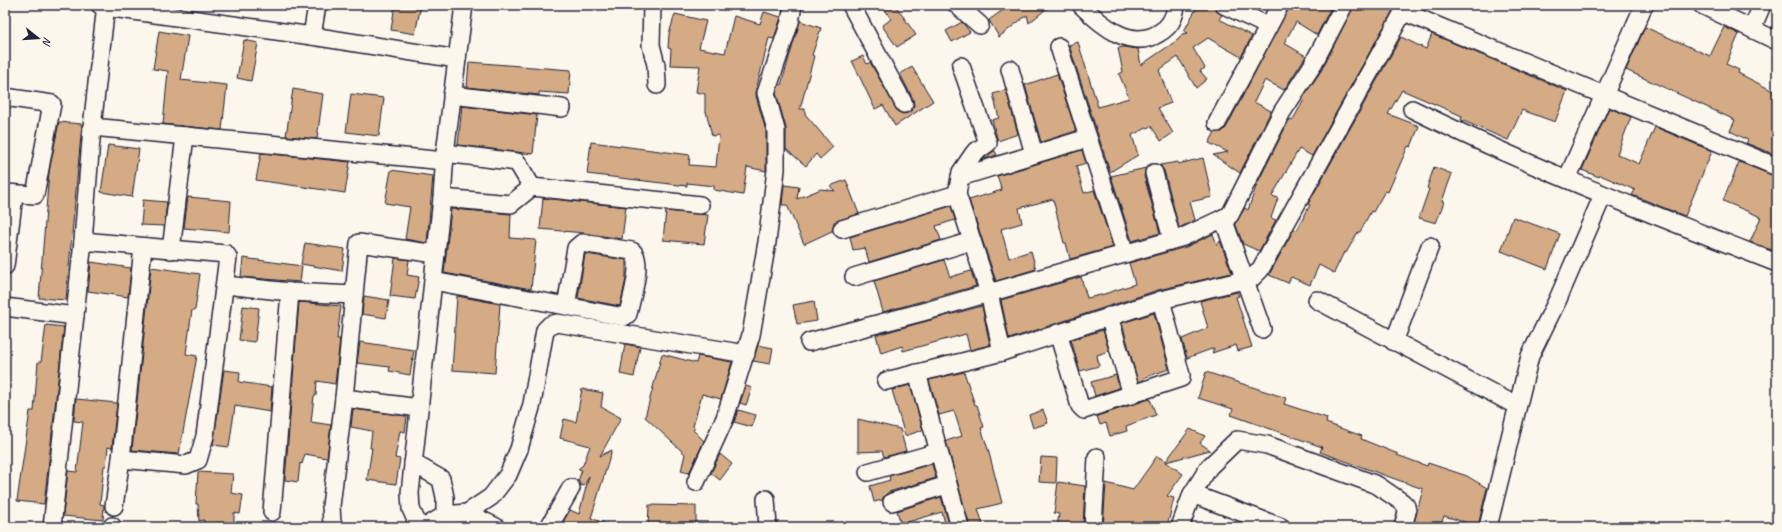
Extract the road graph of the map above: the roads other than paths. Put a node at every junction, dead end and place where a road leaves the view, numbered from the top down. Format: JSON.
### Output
{"nodes":[{"id":1,"x":317,"y":5,"type":"edge"},
{"id":2,"x":464,"y":5,"type":"edge"},
{"id":3,"x":652,"y":5,"type":"edge"},
{"id":4,"x":793,"y":5,"type":"edge"},
{"id":5,"x":851,"y":5,"type":"edge"},
{"id":6,"x":957,"y":5,"type":"edge"},
{"id":7,"x":1081,"y":5,"type":"edge"},
{"id":8,"x":1176,"y":5,"type":"edge"},
{"id":9,"x":1224,"y":5,"type":"edge"},
{"id":10,"x":1280,"y":5,"type":"edge"},
{"id":11,"x":1344,"y":5,"type":"edge"},
{"id":12,"x":1644,"y":5,"type":"edge"},
{"id":13,"x":1702,"y":5,"type":"edge"},
{"id":14,"x":1762,"y":5,"type":"edge"},
{"id":15,"x":103,"y":6,"type":"edge"},
{"id":16,"x":1405,"y":8,"type":"edge"},
{"id":17,"x":980,"y":25,"type":"dead end"},
{"id":18,"x":1268,"y":26,"type":"junction"},
{"id":19,"x":1752,"y":29,"type":"junction"},
{"id":20,"x":312,"y":36,"type":"junction"},
{"id":21,"x":1777,"y":41,"type":"edge"},
{"id":22,"x":1059,"y":46,"type":"dead end"},
{"id":23,"x":457,"y":59,"type":"junction"},
{"id":24,"x":961,"y":66,"type":"dead end"},
{"id":25,"x":1010,"y":69,"type":"dead end"},
{"id":26,"x":657,"y":85,"type":"dead end"},
{"id":27,"x":452,"y":96,"type":"junction"},
{"id":28,"x":1605,"y":96,"type":"junction"},
{"id":29,"x":5,"y":97,"type":"edge"},
{"id":30,"x":904,"y":104,"type":"dead end"},
{"id":31,"x":562,"y":108,"type":"dead end"},
{"id":32,"x":1412,"y":109,"type":"dead end"},
{"id":33,"x":1217,"y":123,"type":"dead end"},
{"id":34,"x":92,"y":127,"type":"junction"},
{"id":35,"x":185,"y":136,"type":"junction"},
{"id":36,"x":1088,"y":138,"type":"junction"},
{"id":37,"x":1034,"y":154,"type":"junction"},
{"id":38,"x":445,"y":157,"type":"junction"},
{"id":39,"x":1777,"y":167,"type":"edge"},
{"id":40,"x":1154,"y":173,"type":"dead end"},
{"id":41,"x":960,"y":177,"type":"junction"},
{"id":42,"x":1567,"y":179,"type":"junction"},
{"id":43,"x":532,"y":187,"type":"junction"},
{"id":44,"x":10,"y":194,"type":"edge"},
{"id":45,"x":957,"y":194,"type":"junction"},
{"id":46,"x":1603,"y":195,"type":"junction"},
{"id":47,"x":442,"y":198,"type":"junction"},
{"id":48,"x":700,"y":204,"type":"dead end"},
{"id":49,"x":1223,"y":218,"type":"junction"},
{"id":50,"x":842,"y":229,"type":"dead end"},
{"id":51,"x":1172,"y":239,"type":"junction"},
{"id":52,"x":83,"y":241,"type":"junction"},
{"id":53,"x":972,"y":241,"type":"junction"},
{"id":54,"x":1430,"y":246,"type":"dead end"},
{"id":55,"x":143,"y":247,"type":"junction"},
{"id":56,"x":171,"y":250,"type":"junction"},
{"id":57,"x":436,"y":254,"type":"junction"},
{"id":58,"x":1125,"y":254,"type":"junction"},
{"id":59,"x":1777,"y":263,"type":"edge"},
{"id":60,"x":5,"y":266,"type":"edge"},
{"id":61,"x":854,"y":277,"type":"dead end"},
{"id":62,"x":433,"y":281,"type":"junction"},
{"id":63,"x":1245,"y":281,"type":"junction"},
{"id":64,"x":225,"y":285,"type":"junction"},
{"id":65,"x":290,"y":292,"type":"junction"},
{"id":66,"x":989,"y":293,"type":"junction"},
{"id":67,"x":354,"y":295,"type":"junction"},
{"id":68,"x":1161,"y":300,"type":"junction"},
{"id":69,"x":1317,"y":300,"type":"dead end"},
{"id":70,"x":566,"y":306,"type":"junction"},
{"id":71,"x":5,"y":307,"type":"edge"},
{"id":72,"x":75,"y":316,"type":"junction"},
{"id":73,"x":1109,"y":316,"type":"junction"},
{"id":74,"x":1262,"y":329,"type":"dead end"},
{"id":75,"x":1058,"y":333,"type":"junction"},
{"id":76,"x":809,"y":342,"type":"dead end"},
{"id":77,"x":1394,"y":342,"type":"junction"},
{"id":78,"x":1002,"y":352,"type":"junction"},
{"id":79,"x":746,"y":354,"type":"junction"},
{"id":80,"x":917,"y":373,"type":"junction"},
{"id":81,"x":886,"y":381,"type":"dead end"},
{"id":82,"x":1132,"y":395,"type":"junction"},
{"id":83,"x":344,"y":398,"type":"junction"},
{"id":84,"x":1517,"y":406,"type":"junction"},
{"id":85,"x":419,"y":408,"type":"junction"},
{"id":86,"x":938,"y":452,"type":"junction"},
{"id":87,"x":1097,"y":457,"type":"dead end"},
{"id":88,"x":121,"y":459,"type":"junction"},
{"id":89,"x":413,"y":463,"type":"junction"},
{"id":90,"x":868,"y":472,"type":"dead end"},
{"id":91,"x":696,"y":482,"type":"dead end"},
{"id":92,"x":947,"y":485,"type":"junction"},
{"id":93,"x":571,"y":488,"type":"dead end"},
{"id":94,"x":1192,"y":494,"type":"junction"},
{"id":95,"x":766,"y":499,"type":"dead end"},
{"id":96,"x":892,"y":502,"type":"dead end"},
{"id":97,"x":114,"y":506,"type":"dead end"},
{"id":98,"x":272,"y":512,"type":"dead end"},
{"id":99,"x":467,"y":513,"type":"junction"},
{"id":100,"x":445,"y":515,"type":"junction"},
{"id":101,"x":52,"y":527,"type":"edge"},
{"id":102,"x":335,"y":527,"type":"edge"},
{"id":103,"x":420,"y":527,"type":"edge"},
{"id":104,"x":425,"y":527,"type":"edge"},
{"id":105,"x":496,"y":527,"type":"edge"},
{"id":106,"x":549,"y":527,"type":"edge"},
{"id":107,"x":768,"y":527,"type":"edge"},
{"id":108,"x":960,"y":527,"type":"edge"},
{"id":109,"x":1093,"y":527,"type":"edge"},
{"id":110,"x":1180,"y":527,"type":"edge"},
{"id":111,"x":1281,"y":527,"type":"edge"},
{"id":112,"x":1403,"y":527,"type":"edge"},
{"id":113,"x":1488,"y":527,"type":"edge"}],
"edges":[{"from":1,"to":20,"type":"street"},
{"from":2,"to":23,"type":"street"},
{"from":3,"to":26,"type":"street"},
{"from":4,"to":79,"type":"street"},
{"from":5,"to":30,"type":"street"},
{"from":6,"to":17,"type":"street"},
{"from":7,"to":8,"type":"street"},
{"from":9,"to":18,"type":"street"},
{"from":10,"to":18,"type":"street"},
{"from":11,"to":49,"type":"street"},
{"from":12,"to":28,"type":"street"},
{"from":13,"to":19,"type":"street"},
{"from":14,"to":19,"type":"street"},
{"from":15,"to":20,"type":"street"},
{"from":15,"to":34,"type":"street"},
{"from":16,"to":28,"type":"street"},
{"from":16,"to":63,"type":"street"},
{"from":18,"to":33,"type":"street"},
{"from":19,"to":21,"type":"street"},
{"from":20,"to":23,"type":"street"},
{"from":22,"to":36,"type":"street"},
{"from":23,"to":27,"type":"street"},
{"from":24,"to":41,"type":"street"},
{"from":25,"to":37,"type":"street"},
{"from":27,"to":31,"type":"street"},
{"from":27,"to":38,"type":"street"},
{"from":28,"to":39,"type":"street"},
{"from":28,"to":42,"type":"street"},
{"from":29,"to":44,"type":"street"},
{"from":32,"to":42,"type":"street"},
{"from":34,"to":35,"type":"street"},
{"from":34,"to":52,"type":"street"},
{"from":35,"to":38,"type":"street"},
{"from":35,"to":56,"type":"street"},
{"from":36,"to":37,"type":"street"},
{"from":36,"to":58,"type":"street"},
{"from":37,"to":41,"type":"street"},
{"from":38,"to":43,"type":"street"},
{"from":38,"to":47,"type":"street"},
{"from":40,"to":51,"type":"street"},
{"from":41,"to":45,"type":"street"},
{"from":42,"to":46,"type":"street"},
{"from":43,"to":47,"type":"street"},
{"from":43,"to":48,"type":"street"},
{"from":44,"to":60,"type":"street"},
{"from":45,"to":50,"type":"street"},
{"from":45,"to":53,"type":"street"},
{"from":46,"to":59,"type":"street"},
{"from":46,"to":84,"type":"street"},
{"from":47,"to":57,"type":"street"},
{"from":49,"to":51,"type":"street"},
{"from":49,"to":63,"type":"street"},
{"from":51,"to":58,"type":"street"},
{"from":52,"to":55,"type":"street"},
{"from":52,"to":72,"type":"street"},
{"from":53,"to":61,"type":"street"},
{"from":53,"to":66,"type":"street"},
{"from":54,"to":77,"type":"street"},
{"from":55,"to":56,"type":"street"},
{"from":55,"to":88,"type":"street"},
{"from":56,"to":64,"type":"street"},
{"from":57,"to":62,"type":"street"},
{"from":57,"to":67,"type":"street"},
{"from":58,"to":66,"type":"street"},
{"from":62,"to":70,"type":"street"},
{"from":62,"to":85,"type":"street"},
{"from":63,"to":68,"type":"street"},
{"from":63,"to":74,"type":"street"},
{"from":64,"to":65,"type":"street"},
{"from":64,"to":88,"type":"street"},
{"from":65,"to":67,"type":"street"},
{"from":65,"to":98,"type":"street"},
{"from":66,"to":76,"type":"street"},
{"from":66,"to":78,"type":"street"},
{"from":67,"to":83,"type":"street"},
{"from":68,"to":73,"type":"street"},
{"from":68,"to":82,"type":"street"},
{"from":69,"to":77,"type":"street"},
{"from":70,"to":70,"type":"street"},
{"from":71,"to":72,"type":"street"},
{"from":72,"to":101,"type":"street"},
{"from":73,"to":75,"type":"street"},
{"from":73,"to":82,"type":"street"},
{"from":75,"to":78,"type":"street"},
{"from":75,"to":82,"type":"street"},
{"from":77,"to":84,"type":"street"},
{"from":78,"to":80,"type":"street"},
{"from":79,"to":91,"type":"street"},
{"from":79,"to":99,"type":"street"},
{"from":80,"to":81,"type":"street"},
{"from":80,"to":86,"type":"street"},
{"from":83,"to":85,"type":"street"},
{"from":83,"to":102,"type":"street"},
{"from":84,"to":113,"type":"street"},
{"from":85,"to":89,"type":"street"},
{"from":86,"to":90,"type":"street"},
{"from":86,"to":92,"type":"street"},
{"from":87,"to":109,"type":"street"},
{"from":88,"to":97,"type":"street"},
{"from":89,"to":100,"type":"street"},
{"from":89,"to":103,"type":"street"},
{"from":92,"to":96,"type":"street"},
{"from":92,"to":108,"type":"street"},
{"from":93,"to":106,"type":"street"},
{"from":94,"to":110,"type":"street"},
{"from":94,"to":111,"type":"street"},
{"from":94,"to":112,"type":"street"},
{"from":95,"to":107,"type":"street"},
{"from":99,"to":100,"type":"street"},
{"from":99,"to":105,"type":"street"},
{"from":100,"to":104,"type":"street"}]}
